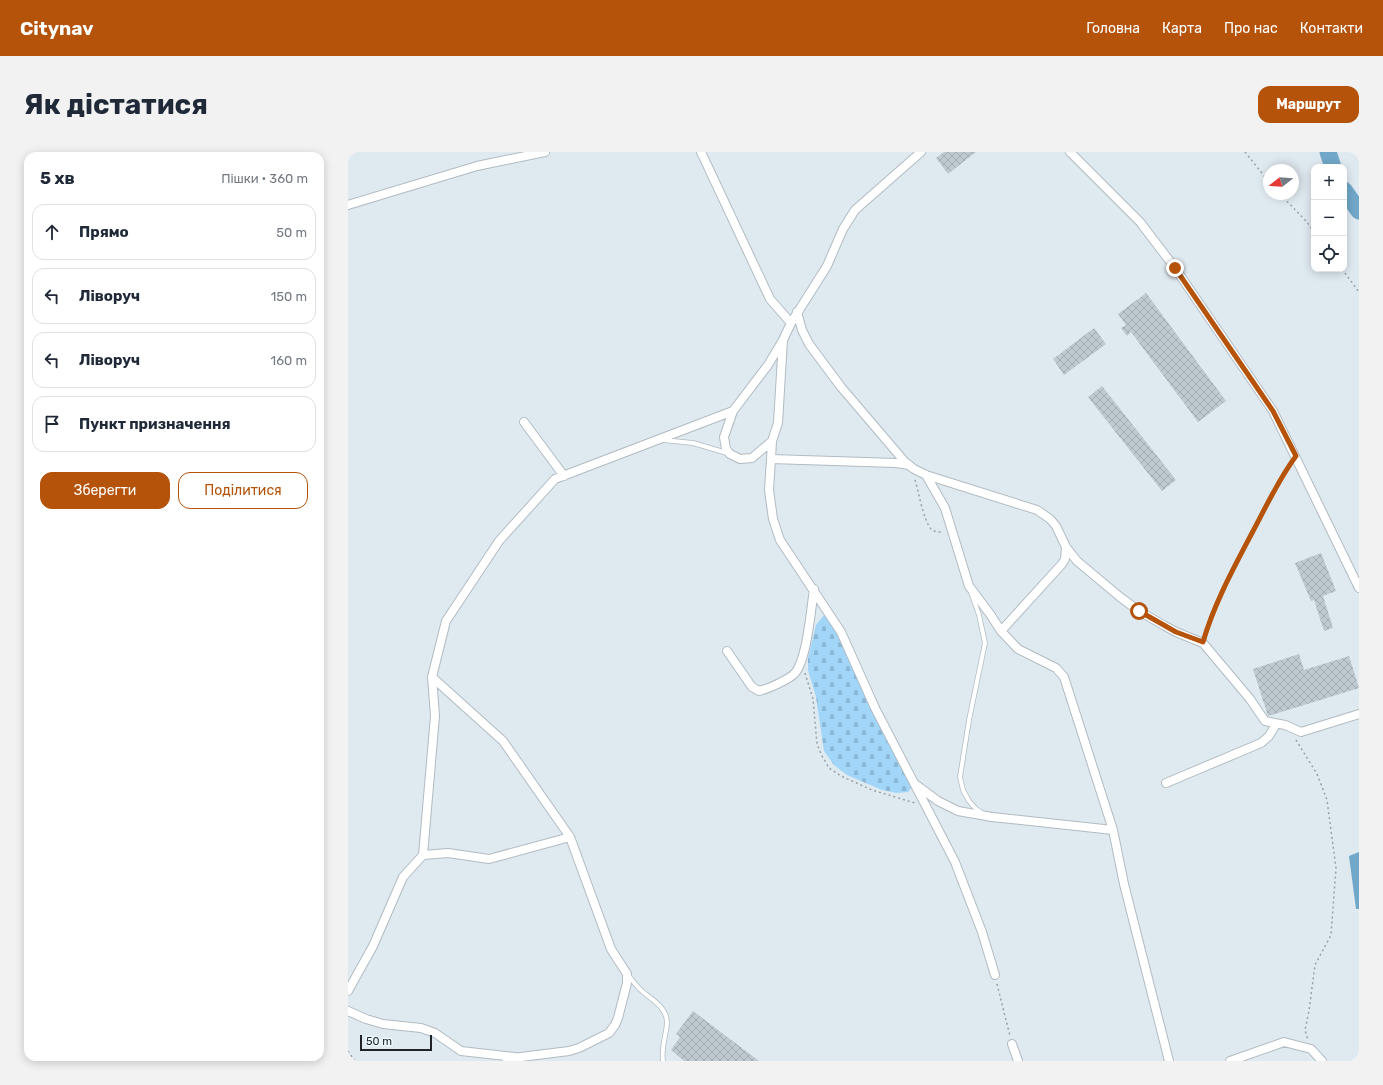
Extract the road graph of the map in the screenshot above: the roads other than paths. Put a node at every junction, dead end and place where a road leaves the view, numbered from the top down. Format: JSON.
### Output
{"nodes":[{"id":1,"x":545,"y":152,"type":"edge"},
{"id":2,"x":701,"y":152,"type":"edge"},
{"id":3,"x":921,"y":152,"type":"edge"},
{"id":4,"x":1070,"y":152,"type":"edge"},
{"id":5,"x":348,"y":205,"type":"edge"},
{"id":6,"x":797,"y":312,"type":"junction"},
{"id":7,"x":791,"y":323,"type":"junction"},
{"id":8,"x":783,"y":340,"type":"junction"},
{"id":9,"x":733,"y":411,"type":"junction"},
{"id":10,"x":524,"y":422,"type":"dead end"},
{"id":11,"x":657,"y":440,"type":"junction"},
{"id":12,"x":772,"y":441,"type":"junction"},
{"id":13,"x":730,"y":454,"type":"junction"},
{"id":14,"x":771,"y":459,"type":"junction"},
{"id":15,"x":908,"y":465,"type":"junction"},
{"id":16,"x":926,"y":475,"type":"junction"},
{"id":17,"x":564,"y":476,"type":"junction"},
{"id":18,"x":1066,"y":547,"type":"junction"},
{"id":19,"x":969,"y":586,"type":"junction"},
{"id":20,"x":1359,"y":588,"type":"edge"},
{"id":21,"x":814,"y":589,"type":"junction"},
{"id":22,"x":1001,"y":631,"type":"junction"},
{"id":23,"x":727,"y":651,"type":"dead end"},
{"id":24,"x":432,"y":677,"type":"junction"},
{"id":25,"x":1359,"y":714,"type":"edge"},
{"id":26,"x":1281,"y":725,"type":"junction"},
{"id":27,"x":913,"y":782,"type":"junction"},
{"id":28,"x":1166,"y":783,"type":"dead end"},
{"id":29,"x":985,"y":816,"type":"junction"},
{"id":30,"x":1113,"y":830,"type":"junction"},
{"id":31,"x":570,"y":837,"type":"junction"},
{"id":32,"x":423,"y":855,"type":"junction"},
{"id":33,"x":627,"y":974,"type":"junction"},
{"id":34,"x":995,"y":975,"type":"road end"},
{"id":35,"x":348,"y":991,"type":"edge"},
{"id":36,"x":348,"y":1011,"type":"edge"},
{"id":37,"x":1012,"y":1044,"type":"road end"},
{"id":38,"x":522,"y":1057,"type":"junction"},
{"id":39,"x":507,"y":1061,"type":"edge"},
{"id":40,"x":662,"y":1061,"type":"edge"},
{"id":41,"x":1018,"y":1061,"type":"edge"},
{"id":42,"x":1169,"y":1061,"type":"edge"},
{"id":43,"x":1230,"y":1061,"type":"edge"},
{"id":44,"x":1322,"y":1061,"type":"edge"}],
"edges":[{"from":1,"to":5,"type":"street"},
{"from":2,"to":7,"type":"street"},
{"from":3,"to":6,"type":"street"},
{"from":4,"to":20,"type":"street"},
{"from":6,"to":7,"type":"street"},
{"from":6,"to":15,"type":"street"},
{"from":7,"to":8,"type":"street"},
{"from":8,"to":9,"type":"street"},
{"from":8,"to":12,"type":"street"},
{"from":9,"to":11,"type":"street"},
{"from":9,"to":13,"type":"street"},
{"from":10,"to":17,"type":"street"},
{"from":11,"to":13,"type":"lane"},
{"from":11,"to":17,"type":"street"},
{"from":12,"to":13,"type":"street"},
{"from":12,"to":14,"type":"street"},
{"from":14,"to":15,"type":"street"},
{"from":14,"to":21,"type":"street"},
{"from":15,"to":16,"type":"street"},
{"from":16,"to":18,"type":"street"},
{"from":16,"to":19,"type":"street"},
{"from":17,"to":24,"type":"street"},
{"from":18,"to":22,"type":"street"},
{"from":18,"to":26,"type":"street"},
{"from":19,"to":22,"type":"street"},
{"from":19,"to":29,"type":"lane"},
{"from":21,"to":23,"type":"street"},
{"from":21,"to":27,"type":"street"},
{"from":22,"to":30,"type":"street"},
{"from":24,"to":31,"type":"street"},
{"from":24,"to":32,"type":"street"},
{"from":25,"to":26,"type":"street"},
{"from":26,"to":28,"type":"street"},
{"from":27,"to":29,"type":"street"},
{"from":27,"to":34,"type":"street"},
{"from":29,"to":30,"type":"street"},
{"from":30,"to":42,"type":"street"},
{"from":31,"to":32,"type":"street"},
{"from":31,"to":33,"type":"street"},
{"from":32,"to":35,"type":"street"},
{"from":33,"to":38,"type":"street"},
{"from":33,"to":40,"type":"lane"},
{"from":36,"to":38,"type":"street"},
{"from":37,"to":41,"type":"street"},
{"from":38,"to":39,"type":"street"},
{"from":43,"to":44,"type":"street"}]}
